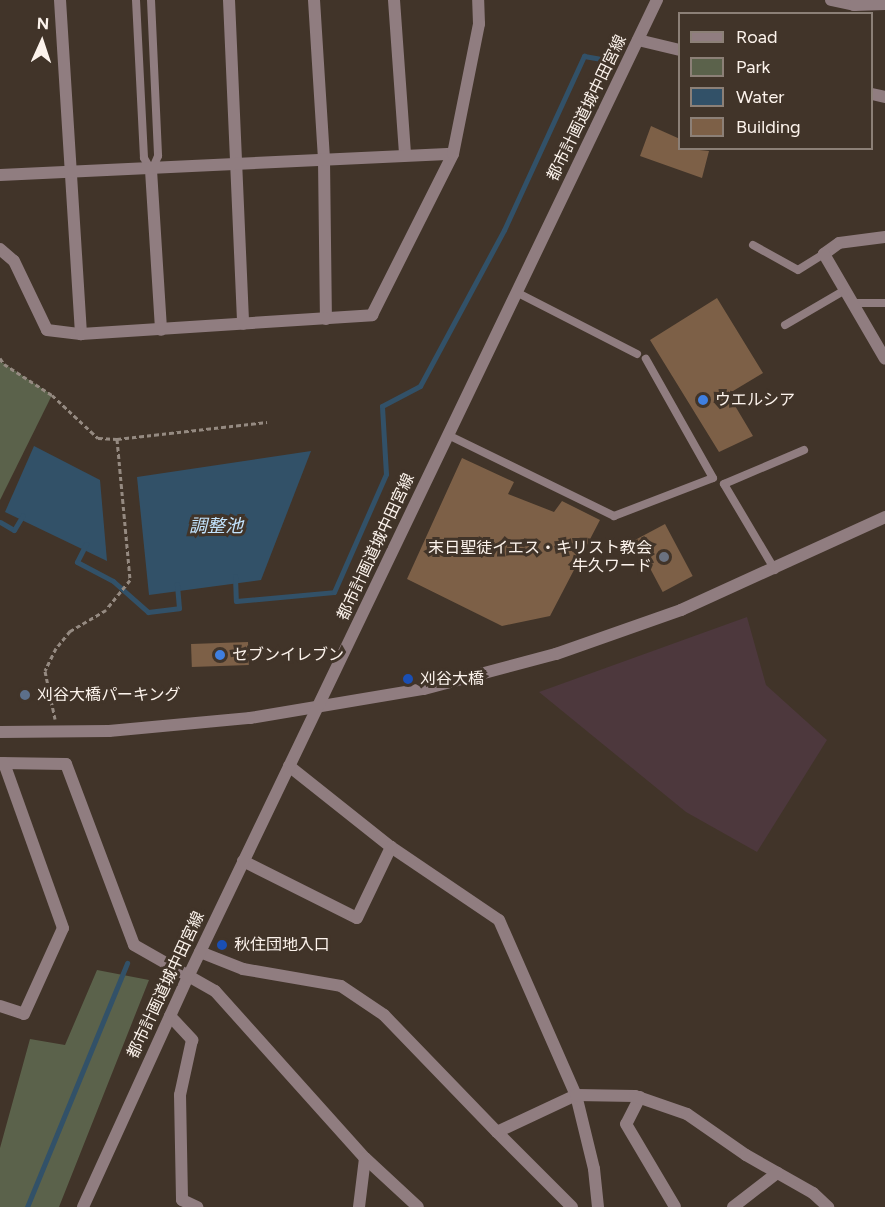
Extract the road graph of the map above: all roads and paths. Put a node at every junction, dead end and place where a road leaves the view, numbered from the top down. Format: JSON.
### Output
{"nodes":[{"id":1,"x":60,"y":0,"type":"edge"},
{"id":2,"x":136,"y":0,"type":"edge"},
{"id":3,"x":152,"y":0,"type":"edge"},
{"id":4,"x":229,"y":0,"type":"edge"},
{"id":5,"x":314,"y":0,"type":"edge"},
{"id":6,"x":394,"y":0,"type":"edge"},
{"id":7,"x":478,"y":0,"type":"edge"},
{"id":8,"x":657,"y":0,"type":"edge"},
{"id":9,"x":831,"y":0,"type":"edge"},
{"id":10,"x":856,"y":3,"type":"edge"},
{"id":11,"x":885,"y":4,"type":"edge"},
{"id":12,"x":638,"y":40,"type":"junction"},
{"id":13,"x":678,"y":50,"type":"edge"},
{"id":14,"x":405,"y":154,"type":"junction"},
{"id":15,"x":453,"y":154,"type":"junction"},
{"id":16,"x":324,"y":160,"type":"junction"},
{"id":17,"x":236,"y":165,"type":"junction"},
{"id":18,"x":152,"y":170,"type":"junction"},
{"id":19,"x":70,"y":171,"type":"junction"},
{"id":20,"x":0,"y":175,"type":"edge"},
{"id":21,"x":885,"y":237,"type":"edge"},
{"id":22,"x":753,"y":245,"type":"dead end"},
{"id":23,"x":0,"y":249,"type":"edge"},
{"id":24,"x":824,"y":254,"type":"junction"},
{"id":25,"x":845,"y":290,"type":"junction"},
{"id":26,"x":516,"y":292,"type":"junction"},
{"id":27,"x":853,"y":303,"type":"junction"},
{"id":28,"x":885,"y":303,"type":"edge"},
{"id":29,"x":326,"y":319,"type":"junction"},
{"id":30,"x":243,"y":324,"type":"junction"},
{"id":31,"x":784,"y":325,"type":"dead end"},
{"id":32,"x":161,"y":330,"type":"junction"},
{"id":33,"x":81,"y":334,"type":"junction"},
{"id":34,"x":638,"y":354,"type":"dead end"},
{"id":35,"x":0,"y":358,"type":"edge"},
{"id":36,"x":646,"y":359,"type":"dead end"},
{"id":37,"x":885,"y":359,"type":"edge"},
{"id":38,"x":267,"y":422,"type":"dead end"},
{"id":39,"x":448,"y":435,"type":"junction"},
{"id":40,"x":117,"y":439,"type":"junction"},
{"id":41,"x":804,"y":450,"type":"dead end"},
{"id":42,"x":885,"y":517,"type":"edge"},
{"id":43,"x":775,"y":570,"type":"junction"},
{"id":44,"x":317,"y":709,"type":"junction"},
{"id":45,"x":58,"y":731,"type":"dead end"},
{"id":46,"x":0,"y":732,"type":"edge"},
{"id":47,"x":2,"y":763,"type":"edge"},
{"id":48,"x":289,"y":766,"type":"junction"},
{"id":49,"x":392,"y":847,"type":"junction"},
{"id":50,"x":243,"y":861,"type":"junction"},
{"id":51,"x":200,"y":952,"type":"junction"},
{"id":52,"x":188,"y":977,"type":"junction"},
{"id":53,"x":0,"y":1006,"type":"edge"},
{"id":54,"x":170,"y":1016,"type":"junction"},
{"id":55,"x":576,"y":1095,"type":"junction"},
{"id":56,"x":640,"y":1097,"type":"junction"},
{"id":57,"x":497,"y":1132,"type":"junction"},
{"id":58,"x":365,"y":1158,"type":"junction"},
{"id":59,"x":777,"y":1173,"type":"junction"},
{"id":60,"x":83,"y":1207,"type":"edge"},
{"id":61,"x":197,"y":1207,"type":"edge"},
{"id":62,"x":359,"y":1207,"type":"edge"},
{"id":63,"x":418,"y":1207,"type":"edge"},
{"id":64,"x":572,"y":1207,"type":"edge"},
{"id":65,"x":598,"y":1207,"type":"edge"},
{"id":66,"x":675,"y":1207,"type":"edge"},
{"id":67,"x":733,"y":1207,"type":"edge"},
{"id":68,"x":828,"y":1207,"type":"edge"}],
"edges":[{"from":1,"to":19,"type":"street"},
{"from":2,"to":18,"type":"lane"},
{"from":3,"to":18,"type":"lane"},
{"from":4,"to":17,"type":"street"},
{"from":5,"to":16,"type":"street"},
{"from":6,"to":14,"type":"street"},
{"from":7,"to":15,"type":"street"},
{"from":8,"to":12,"type":"street","name":"都市計画道城中田宮線"},
{"from":9,"to":10,"type":"street"},
{"from":10,"to":11,"type":"street"},
{"from":12,"to":13,"type":"street"},
{"from":12,"to":26,"type":"street","name":"都市計画道城中田宮線"},
{"from":14,"to":15,"type":"street"},
{"from":14,"to":16,"type":"street"},
{"from":15,"to":29,"type":"street"},
{"from":16,"to":17,"type":"street"},
{"from":16,"to":29,"type":"street"},
{"from":17,"to":18,"type":"street"},
{"from":17,"to":30,"type":"street"},
{"from":18,"to":19,"type":"street"},
{"from":18,"to":32,"type":"street"},
{"from":19,"to":20,"type":"street"},
{"from":19,"to":33,"type":"street"},
{"from":21,"to":24,"type":"street"},
{"from":22,"to":24,"type":"lane"},
{"from":23,"to":33,"type":"street"},
{"from":24,"to":25,"type":"street"},
{"from":25,"to":27,"type":"street"},
{"from":25,"to":31,"type":"lane"},
{"from":26,"to":34,"type":"lane"},
{"from":26,"to":39,"type":"street","name":"都市計画道城中田宮線"},
{"from":27,"to":28,"type":"lane"},
{"from":27,"to":37,"type":"street"},
{"from":29,"to":30,"type":"street"},
{"from":30,"to":32,"type":"street"},
{"from":32,"to":33,"type":"street"},
{"from":35,"to":40,"type":"path"},
{"from":36,"to":39,"type":"lane"},
{"from":38,"to":40,"type":"path"},
{"from":39,"to":44,"type":"street","name":"都市計画道城中田宮線"},
{"from":40,"to":45,"type":"path"},
{"from":41,"to":43,"type":"lane"},
{"from":42,"to":43,"type":"street"},
{"from":43,"to":44,"type":"street"},
{"from":44,"to":46,"type":"street"},
{"from":44,"to":48,"type":"street","name":"都市計画道城中田宮線"},
{"from":47,"to":52,"type":"street"},
{"from":47,"to":53,"type":"street"},
{"from":48,"to":49,"type":"street"},
{"from":48,"to":50,"type":"street","name":"都市計画道城中田宮線"},
{"from":49,"to":50,"type":"street"},
{"from":49,"to":55,"type":"street"},
{"from":50,"to":51,"type":"street","name":"都市計画道城中田宮線"},
{"from":51,"to":52,"type":"street","name":"都市計画道城中田宮線"},
{"from":51,"to":57,"type":"street"},
{"from":52,"to":54,"type":"street","name":"都市計画道城中田宮線"},
{"from":52,"to":58,"type":"street"},
{"from":54,"to":60,"type":"street","name":"都市計画道城中田宮線"},
{"from":54,"to":61,"type":"street"},
{"from":55,"to":56,"type":"street"},
{"from":55,"to":57,"type":"street"},
{"from":55,"to":65,"type":"street"},
{"from":56,"to":59,"type":"street"},
{"from":56,"to":66,"type":"street"},
{"from":57,"to":64,"type":"street"},
{"from":58,"to":62,"type":"street"},
{"from":58,"to":63,"type":"street"},
{"from":59,"to":67,"type":"street"},
{"from":59,"to":68,"type":"street"}]}
